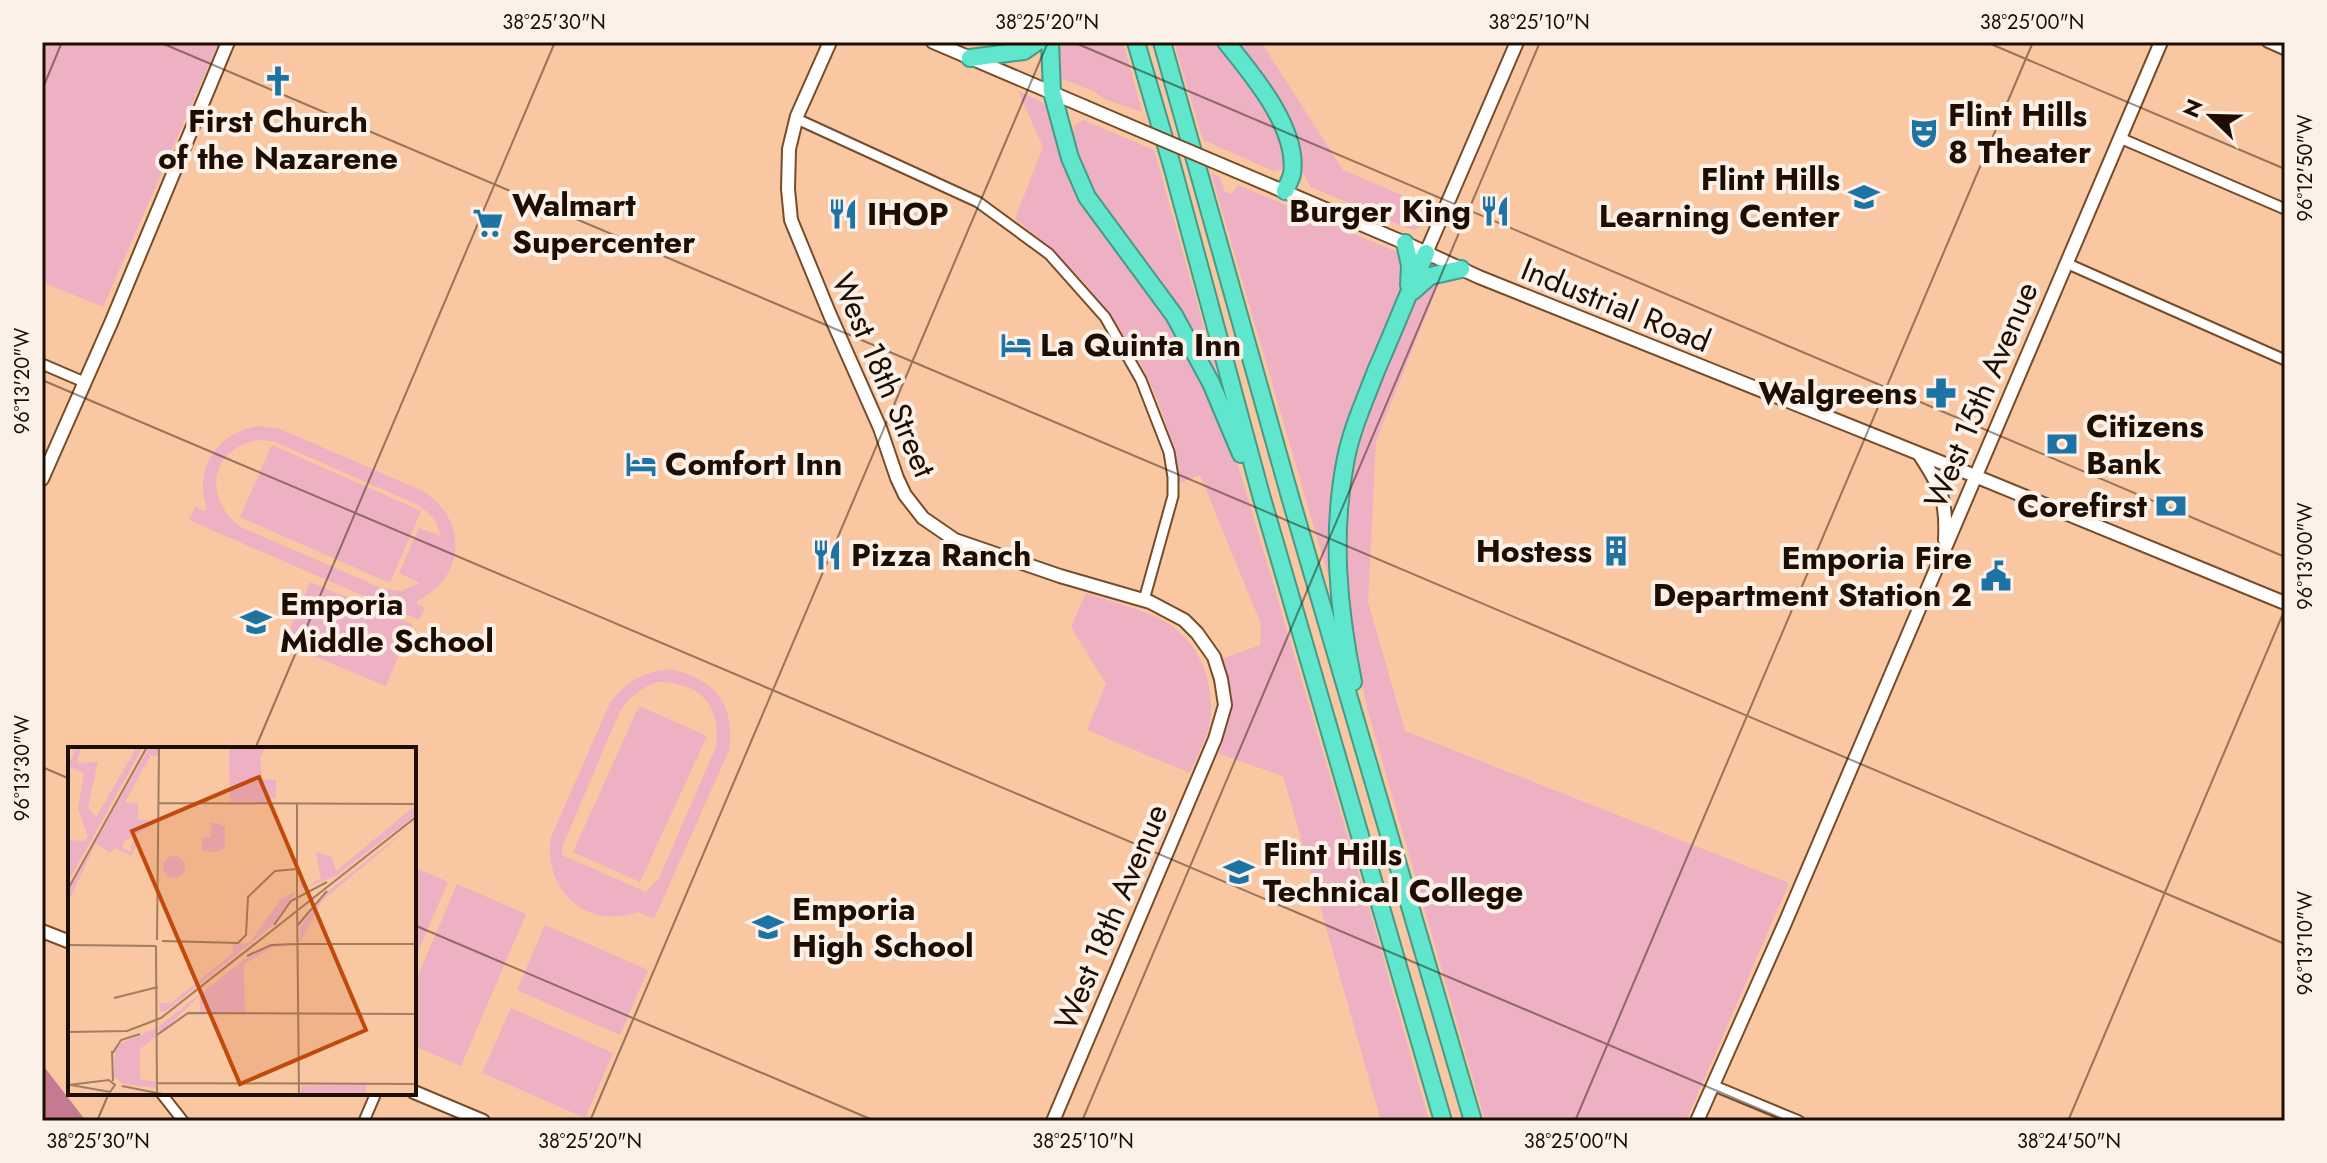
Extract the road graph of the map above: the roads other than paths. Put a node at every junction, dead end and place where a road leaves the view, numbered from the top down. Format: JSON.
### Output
{"nodes":[{"id":1,"x":228,"y":42,"type":"edge"},
{"id":2,"x":830,"y":42,"type":"edge"},
{"id":3,"x":933,"y":42,"type":"edge"},
{"id":4,"x":1037,"y":42,"type":"edge"},
{"id":5,"x":1050,"y":42,"type":"edge"},
{"id":6,"x":1136,"y":42,"type":"edge"},
{"id":7,"x":1162,"y":42,"type":"edge"},
{"id":8,"x":1226,"y":42,"type":"edge"},
{"id":9,"x":1517,"y":42,"type":"edge"},
{"id":10,"x":2161,"y":42,"type":"edge"},
{"id":11,"x":2267,"y":42,"type":"edge"},
{"id":12,"x":2285,"y":50,"type":"edge"},
{"id":13,"x":970,"y":58,"type":"junction"},
{"id":14,"x":1052,"y":92,"type":"junction"},
{"id":15,"x":797,"y":119,"type":"junction"},
{"id":16,"x":2120,"y":138,"type":"junction"},
{"id":17,"x":1285,"y":191,"type":"junction"},
{"id":18,"x":2285,"y":209,"type":"edge"},
{"id":19,"x":1405,"y":243,"type":"junction"},
{"id":20,"x":1426,"y":253,"type":"junction"},
{"id":21,"x":2066,"y":263,"type":"junction"},
{"id":22,"x":1461,"y":269,"type":"junction"},
{"id":23,"x":1409,"y":294,"type":"junction"},
{"id":24,"x":2285,"y":360,"type":"edge"},
{"id":25,"x":42,"y":364,"type":"edge"},
{"id":26,"x":84,"y":382,"type":"junction"},
{"id":27,"x":1919,"y":454,"type":"junction"},
{"id":28,"x":1975,"y":476,"type":"junction"},
{"id":29,"x":42,"y":479,"type":"edge"},
{"id":30,"x":1261,"y":495,"type":"junction"},
{"id":31,"x":1945,"y":547,"type":"junction"},
{"id":32,"x":1144,"y":600,"type":"junction"},
{"id":33,"x":2285,"y":603,"type":"edge"},
{"id":34,"x":1216,"y":733,"type":"joint"},
{"id":35,"x":1364,"y":755,"type":"junction"},
{"id":36,"x":42,"y":931,"type":"edge"},
{"id":37,"x":68,"y":941,"type":"edge"},
{"id":38,"x":1712,"y":1085,"type":"junction"},
{"id":39,"x":416,"y":1093,"type":"edge"},
{"id":40,"x":163,"y":1095,"type":"edge"},
{"id":41,"x":375,"y":1095,"type":"edge"},
{"id":42,"x":183,"y":1121,"type":"edge"},
{"id":43,"x":364,"y":1121,"type":"edge"},
{"id":44,"x":483,"y":1121,"type":"edge"},
{"id":45,"x":1053,"y":1121,"type":"edge"},
{"id":46,"x":1443,"y":1121,"type":"edge"},
{"id":47,"x":1473,"y":1121,"type":"edge"},
{"id":48,"x":1697,"y":1121,"type":"edge"},
{"id":49,"x":1799,"y":1121,"type":"edge"}],
"edges":[{"from":1,"to":26,"type":"street"},
{"from":2,"to":15,"type":"street","name":"West 18th Street"},
{"from":3,"to":13,"type":"street","name":"Industrial Road"},
{"from":4,"to":13,"type":"highway"},
{"from":5,"to":14,"type":"highway"},
{"from":6,"to":30,"type":"highway"},
{"from":7,"to":35,"type":"highway"},
{"from":8,"to":17,"type":"highway"},
{"from":9,"to":20,"type":"street"},
{"from":10,"to":16,"type":"street","name":"West 15th Avenue"},
{"from":11,"to":12,"type":"street"},
{"from":13,"to":14,"type":"street","name":"Industrial Road"},
{"from":14,"to":17,"type":"street","name":"Industrial Road","bridge":true},
{"from":14,"to":30,"type":"highway"},
{"from":15,"to":32,"type":"street","name":"West 18th Street"},
{"from":15,"to":32,"type":"street"},
{"from":16,"to":18,"type":"street"},
{"from":16,"to":21,"type":"street","name":"West 15th Avenue"},
{"from":17,"to":19,"type":"street","name":"Industrial Road"},
{"from":19,"to":20,"type":"street","name":"Industrial Road"},
{"from":19,"to":23,"type":"highway"},
{"from":20,"to":22,"type":"street","name":"Industrial Road"},
{"from":20,"to":23,"type":"highway"},
{"from":21,"to":24,"type":"street"},
{"from":21,"to":28,"type":"street","name":"West 15th Avenue"},
{"from":22,"to":23,"type":"highway"},
{"from":22,"to":27,"type":"street","name":"Industrial Road"},
{"from":23,"to":35,"type":"highway"},
{"from":25,"to":26,"type":"street"},
{"from":26,"to":29,"type":"street"},
{"from":27,"to":28,"type":"street","name":"Industrial Road"},
{"from":27,"to":31,"type":"street"},
{"from":28,"to":31,"type":"street","name":"West 15th Avenue"},
{"from":28,"to":33,"type":"street","name":"Industrial Road"},
{"from":30,"to":46,"type":"highway"},
{"from":31,"to":38,"type":"street","name":"West 15th Avenue"},
{"from":32,"to":34,"type":"street","name":"West 18th Street"},
{"from":34,"to":45,"type":"street","name":"West 18th Avenue"},
{"from":35,"to":47,"type":"highway"},
{"from":36,"to":37,"type":"street"},
{"from":38,"to":48,"type":"street","name":"West 15th Avenue"},
{"from":38,"to":49,"type":"street"},
{"from":39,"to":44,"type":"street"},
{"from":40,"to":42,"type":"street"},
{"from":41,"to":43,"type":"street"}]}
